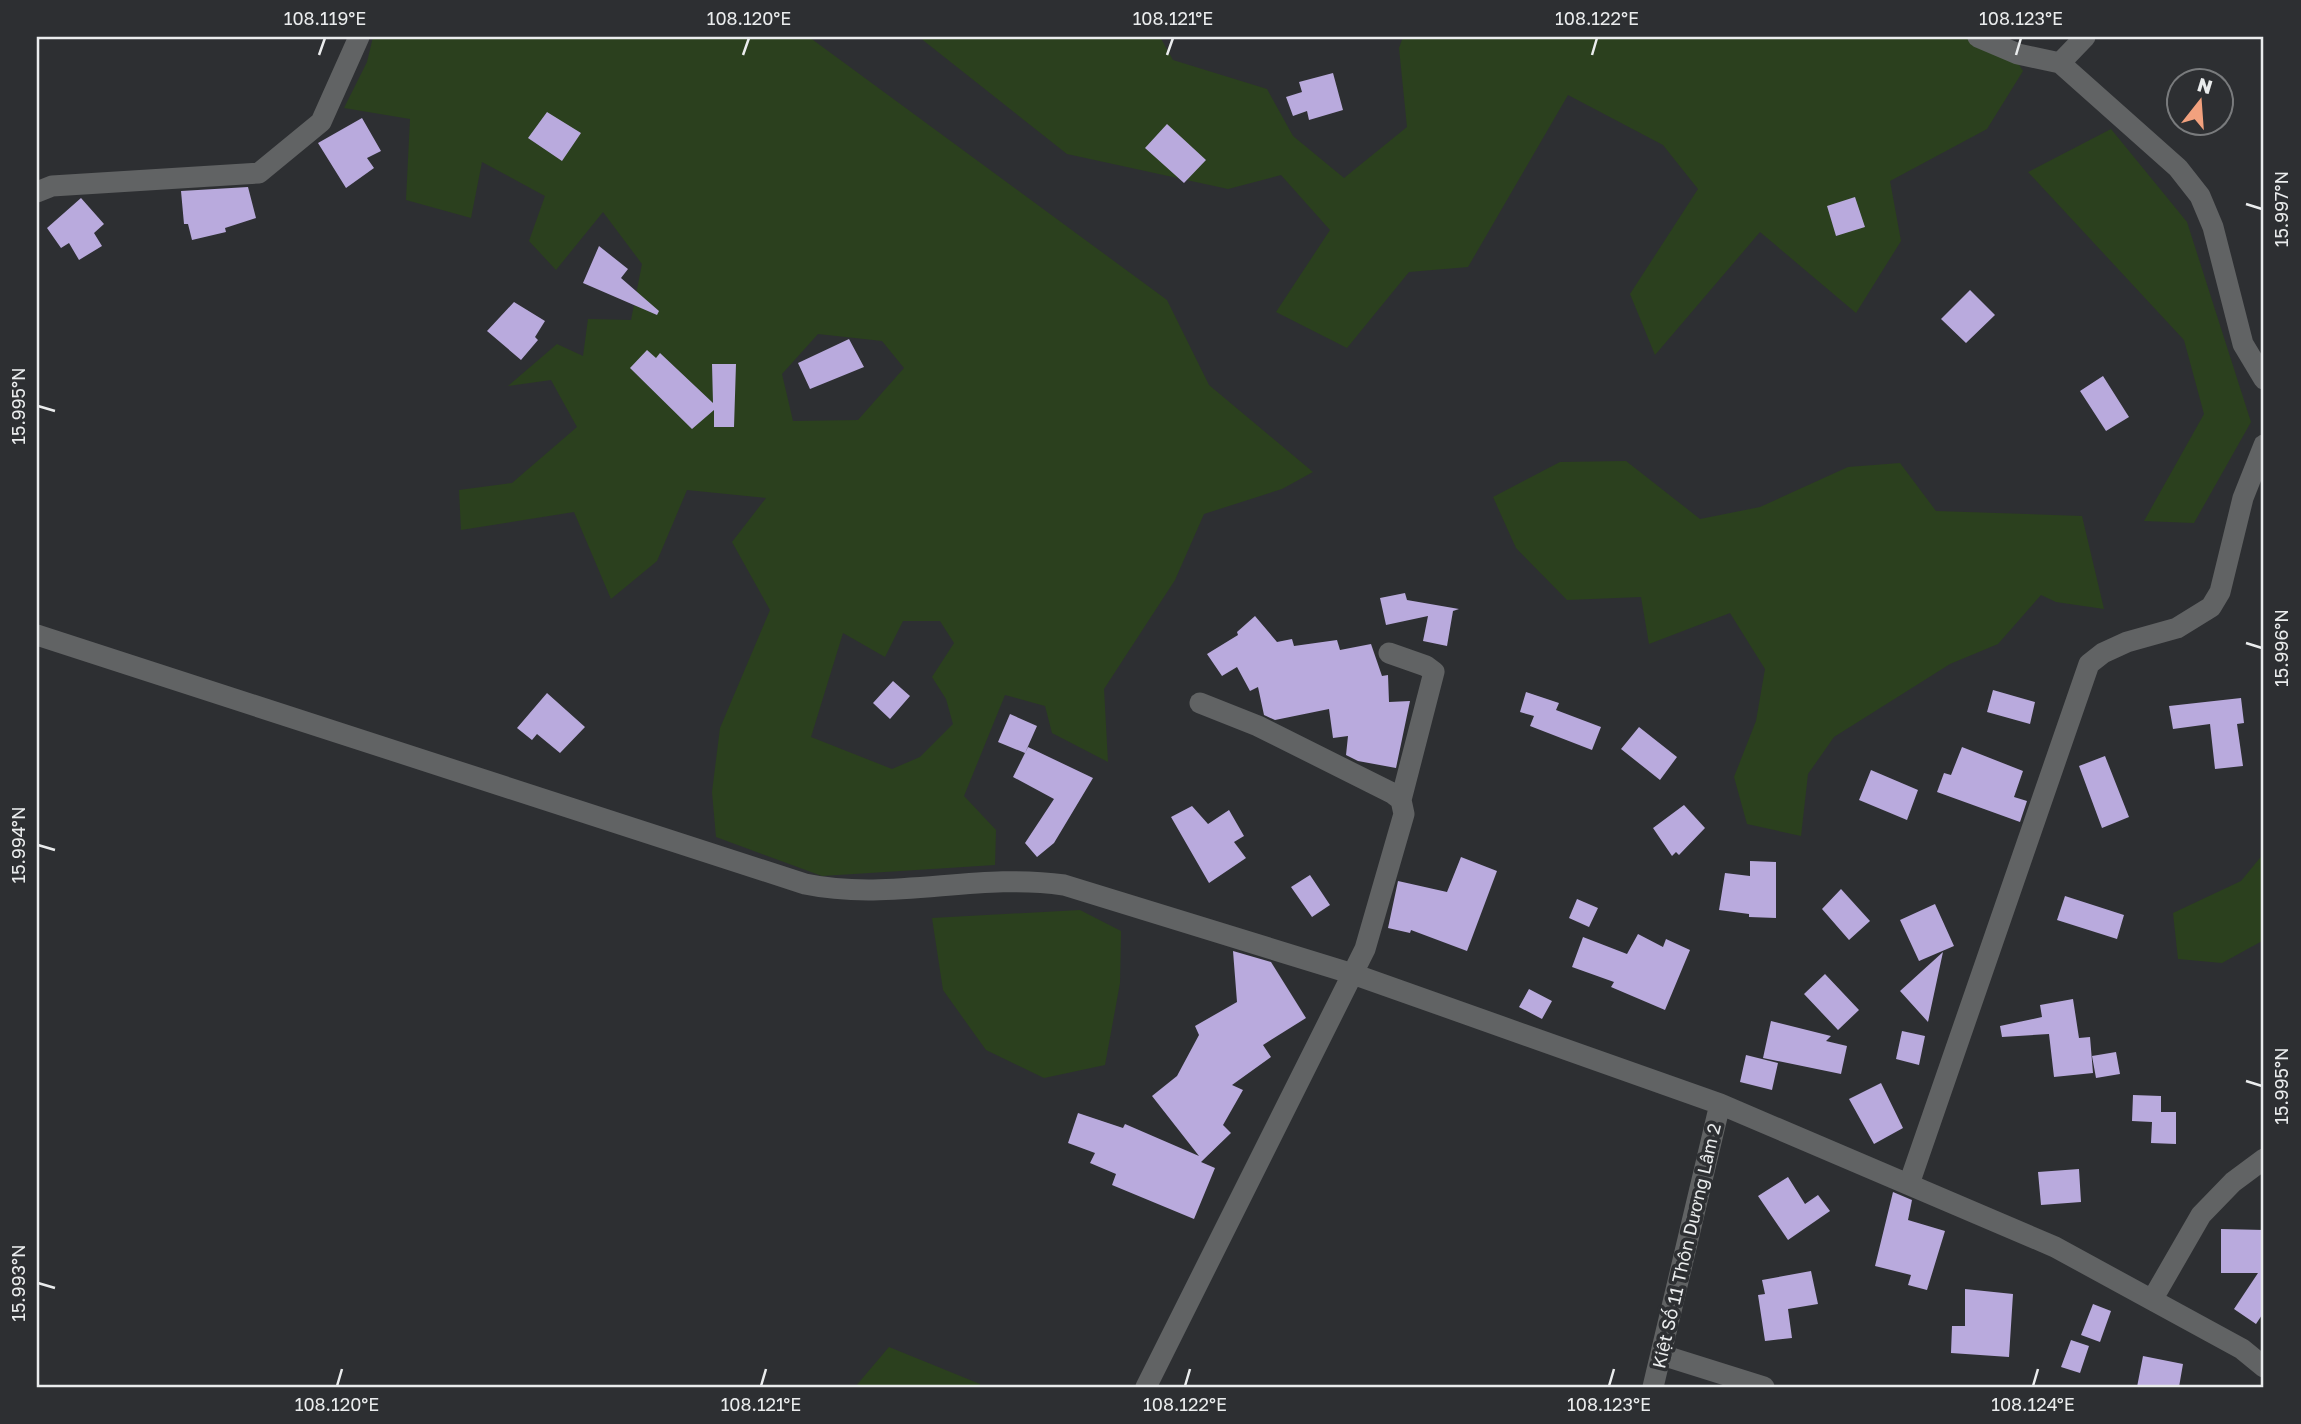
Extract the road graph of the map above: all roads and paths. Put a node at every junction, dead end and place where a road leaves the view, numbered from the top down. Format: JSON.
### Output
{"nodes":[{"id":1,"x":359,"y":37,"type":"edge"},
{"id":2,"x":1978,"y":37,"type":"edge"},
{"id":3,"x":2085,"y":37,"type":"edge"},
{"id":4,"x":2060,"y":63,"type":"junction"},
{"id":5,"x":37,"y":192,"type":"edge"},
{"id":6,"x":2264,"y":379,"type":"edge"},
{"id":7,"x":2264,"y":445,"type":"edge"},
{"id":8,"x":37,"y":635,"type":"edge"},
{"id":9,"x":1389,"y":653,"type":"dead end"},
{"id":10,"x":1200,"y":703,"type":"dead end"},
{"id":11,"x":1401,"y":800,"type":"junction"},
{"id":12,"x":1353,"y":974,"type":"junction"},
{"id":13,"x":1720,"y":1104,"type":"junction"},
{"id":14,"x":2264,"y":1159,"type":"edge"},
{"id":15,"x":1909,"y":1184,"type":"junction"},
{"id":16,"x":2152,"y":1300,"type":"junction"},
{"id":17,"x":1662,"y":1355,"type":"junction"},
{"id":18,"x":2264,"y":1367,"type":"edge"},
{"id":19,"x":1146,"y":1387,"type":"edge"},
{"id":20,"x":1653,"y":1387,"type":"edge"},
{"id":21,"x":1764,"y":1387,"type":"edge"}],
"edges":[{"from":1,"to":5,"type":"street"},
{"from":2,"to":4,"type":"street"},
{"from":3,"to":4,"type":"street"},
{"from":4,"to":6,"type":"street"},
{"from":7,"to":15,"type":"street"},
{"from":8,"to":12,"type":"street"},
{"from":9,"to":11,"type":"street"},
{"from":10,"to":11,"type":"street"},
{"from":11,"to":12,"type":"street"},
{"from":12,"to":13,"type":"street"},
{"from":12,"to":19,"type":"street"},
{"from":13,"to":15,"type":"street"},
{"from":13,"to":17,"type":"street","name":"Kiệt Số 11 Thôn Dương Lâm 2"},
{"from":14,"to":16,"type":"street"},
{"from":15,"to":16,"type":"street"},
{"from":16,"to":18,"type":"street"},
{"from":17,"to":20,"type":"street","name":"Kiệt Số 11 Thôn Dương Lâm 2"},
{"from":17,"to":21,"type":"street"}]}
